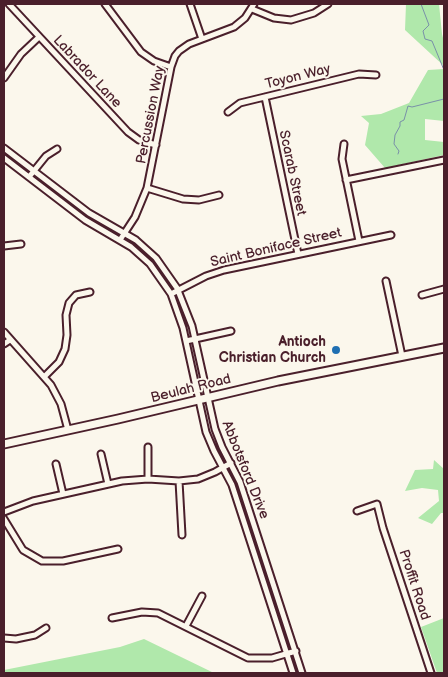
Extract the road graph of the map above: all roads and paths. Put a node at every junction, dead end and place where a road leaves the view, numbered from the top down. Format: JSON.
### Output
{"nodes":[{"id":1,"x":9,"y":4,"type":"edge"},
{"id":2,"x":105,"y":4,"type":"edge"},
{"id":3,"x":190,"y":4,"type":"edge"},
{"id":4,"x":328,"y":4,"type":"edge"},
{"id":5,"x":253,"y":6,"type":"edge"},
{"id":6,"x":39,"y":37,"type":"junction"},
{"id":7,"x":202,"y":39,"type":"junction"},
{"id":8,"x":171,"y":67,"type":"junction"},
{"id":9,"x":376,"y":75,"type":"dead end"},
{"id":10,"x":4,"y":78,"type":"edge"},
{"id":11,"x":265,"y":97,"type":"junction"},
{"id":12,"x":228,"y":112,"type":"dead end"},
{"id":13,"x":344,"y":144,"type":"dead end"},
{"id":14,"x":156,"y":145,"type":"junction"},
{"id":15,"x":4,"y":148,"type":"edge"},
{"id":16,"x":58,"y":149,"type":"dead end"},
{"id":17,"x":4,"y":158,"type":"edge"},
{"id":18,"x":444,"y":160,"type":"edge"},
{"id":19,"x":34,"y":170,"type":"junction"},
{"id":20,"x":29,"y":177,"type":"junction"},
{"id":21,"x":346,"y":180,"type":"junction"},
{"id":22,"x":147,"y":188,"type":"junction"},
{"id":23,"x":219,"y":196,"type":"dead end"},
{"id":24,"x":125,"y":233,"type":"junction"},
{"id":25,"x":390,"y":235,"type":"dead end"},
{"id":26,"x":120,"y":240,"type":"junction"},
{"id":27,"x":359,"y":241,"type":"junction"},
{"id":28,"x":21,"y":244,"type":"dead end"},
{"id":29,"x":4,"y":246,"type":"edge"},
{"id":30,"x":298,"y":254,"type":"junction"},
{"id":31,"x":386,"y":281,"type":"dead end"},
{"id":32,"x":444,"y":289,"type":"edge"},
{"id":33,"x":178,"y":290,"type":"junction"},
{"id":34,"x":90,"y":292,"type":"dead end"},
{"id":35,"x":170,"y":294,"type":"junction"},
{"id":36,"x":422,"y":295,"type":"dead end"},
{"id":37,"x":231,"y":331,"type":"dead end"},
{"id":38,"x":4,"y":332,"type":"edge"},
{"id":39,"x":195,"y":339,"type":"junction"},
{"id":40,"x":10,"y":340,"type":"junction"},
{"id":41,"x":186,"y":341,"type":"junction"},
{"id":42,"x":4,"y":344,"type":"edge"},
{"id":43,"x":444,"y":348,"type":"edge"},
{"id":44,"x":402,"y":356,"type":"junction"},
{"id":45,"x":45,"y":376,"type":"junction"},
{"id":46,"x":207,"y":398,"type":"junction"},
{"id":47,"x":199,"y":400,"type":"junction"},
{"id":48,"x":68,"y":430,"type":"junction"},
{"id":49,"x":4,"y":444,"type":"edge"},
{"id":50,"x":148,"y":447,"type":"dead end"},
{"id":51,"x":102,"y":454,"type":"dead end"},
{"id":52,"x":231,"y":463,"type":"junction"},
{"id":53,"x":56,"y":464,"type":"dead end"},
{"id":54,"x":224,"y":468,"type":"junction"},
{"id":55,"x":148,"y":479,"type":"junction"},
{"id":56,"x":180,"y":481,"type":"junction"},
{"id":57,"x":108,"y":484,"type":"junction"},
{"id":58,"x":63,"y":494,"type":"junction"},
{"id":59,"x":357,"y":511,"type":"dead end"},
{"id":60,"x":4,"y":512,"type":"edge"},
{"id":61,"x":4,"y":519,"type":"edge"},
{"id":62,"x":182,"y":534,"type":"dead end"},
{"id":63,"x":118,"y":549,"type":"dead end"},
{"id":64,"x":202,"y":596,"type":"dead end"},
{"id":65,"x":112,"y":618,"type":"dead end"},
{"id":66,"x":186,"y":626,"type":"junction"},
{"id":67,"x":46,"y":628,"type":"dead end"},
{"id":68,"x":4,"y":638,"type":"edge"},
{"id":69,"x":296,"y":651,"type":"junction"},
{"id":70,"x":288,"y":654,"type":"junction"},
{"id":71,"x":293,"y":673,"type":"edge"},
{"id":72,"x":302,"y":673,"type":"edge"},
{"id":73,"x":431,"y":673,"type":"edge"}],
"edges":[{"from":1,"to":6,"type":"street","name":"Labrador Lane"},
{"from":2,"to":8,"type":"street"},
{"from":3,"to":7,"type":"street"},
{"from":4,"to":5,"type":"street"},
{"from":5,"to":7,"type":"street","name":"Percussion Way"},
{"from":6,"to":10,"type":"street"},
{"from":6,"to":14,"type":"street","name":"Labrador Lane"},
{"from":7,"to":8,"type":"street","name":"Percussion Way"},
{"from":8,"to":14,"type":"street","name":"Percussion Way"},
{"from":9,"to":11,"type":"street","name":"Toyon Way"},
{"from":11,"to":12,"type":"street","name":"Toyon Way"},
{"from":11,"to":30,"type":"street","name":"Scarab Street"},
{"from":13,"to":21,"type":"street"},
{"from":14,"to":22,"type":"street","name":"Percussion Way"},
{"from":15,"to":19,"type":"street","name":"Abbotsford Drive"},
{"from":16,"to":19,"type":"street"},
{"from":17,"to":20,"type":"street","name":"Abbotsford Drive"},
{"from":18,"to":21,"type":"street"},
{"from":19,"to":20,"type":"street"},
{"from":19,"to":24,"type":"street","name":"Abbotsford Drive"},
{"from":20,"to":26,"type":"street","name":"Abbotsford Drive"},
{"from":21,"to":27,"type":"street"},
{"from":22,"to":23,"type":"street"},
{"from":22,"to":24,"type":"street","name":"Percussion Way"},
{"from":24,"to":26,"type":"street","name":"Percussion Way"},
{"from":24,"to":33,"type":"street","name":"Abbotsford Drive"},
{"from":25,"to":27,"type":"street","name":"Saint Boniface Street"},
{"from":26,"to":35,"type":"street","name":"Abbotsford Drive"},
{"from":27,"to":30,"type":"street","name":"Saint Boniface Street"},
{"from":28,"to":29,"type":"street"},
{"from":30,"to":33,"type":"street","name":"Saint Boniface Street"},
{"from":31,"to":44,"type":"street"},
{"from":32,"to":36,"type":"street"},
{"from":33,"to":35,"type":"street","name":"Saint Boniface Street"},
{"from":33,"to":39,"type":"street","name":"Abbotsford Drive"},
{"from":34,"to":45,"type":"street"},
{"from":35,"to":41,"type":"street","name":"Abbotsford Drive"},
{"from":37,"to":39,"type":"street"},
{"from":38,"to":40,"type":"street"},
{"from":39,"to":41,"type":"street"},
{"from":39,"to":46,"type":"street","name":"Abbotsford Drive"},
{"from":40,"to":42,"type":"street"},
{"from":40,"to":45,"type":"street"},
{"from":41,"to":47,"type":"street","name":"Abbotsford Drive"},
{"from":43,"to":44,"type":"main road","name":"Beulah Road"},
{"from":44,"to":46,"type":"main road","name":"Beulah Road"},
{"from":45,"to":48,"type":"street"},
{"from":46,"to":47,"type":"main road","name":"Beulah Road"},
{"from":46,"to":52,"type":"street","name":"Abbotsford Drive"},
{"from":47,"to":48,"type":"main road","name":"Beulah Road"},
{"from":47,"to":54,"type":"street","name":"Abbotsford Drive"},
{"from":48,"to":49,"type":"main road","name":"Beulah Road"},
{"from":50,"to":55,"type":"street"},
{"from":51,"to":57,"type":"street"},
{"from":52,"to":54,"type":"street"},
{"from":52,"to":69,"type":"street","name":"Abbotsford Drive"},
{"from":53,"to":58,"type":"street"},
{"from":54,"to":56,"type":"street"},
{"from":54,"to":70,"type":"street","name":"Abbotsford Drive"},
{"from":55,"to":56,"type":"street"},
{"from":55,"to":57,"type":"street"},
{"from":56,"to":62,"type":"street"},
{"from":57,"to":58,"type":"street"},
{"from":58,"to":60,"type":"street"},
{"from":59,"to":73,"type":"street","name":"Proffit Road"},
{"from":61,"to":63,"type":"street"},
{"from":64,"to":66,"type":"street"},
{"from":65,"to":66,"type":"street"},
{"from":66,"to":70,"type":"street"},
{"from":67,"to":68,"type":"street"},
{"from":69,"to":70,"type":"street"},
{"from":69,"to":72,"type":"street","name":"Abbotsford Drive"},
{"from":70,"to":71,"type":"street","name":"Abbotsford Drive"}]}
